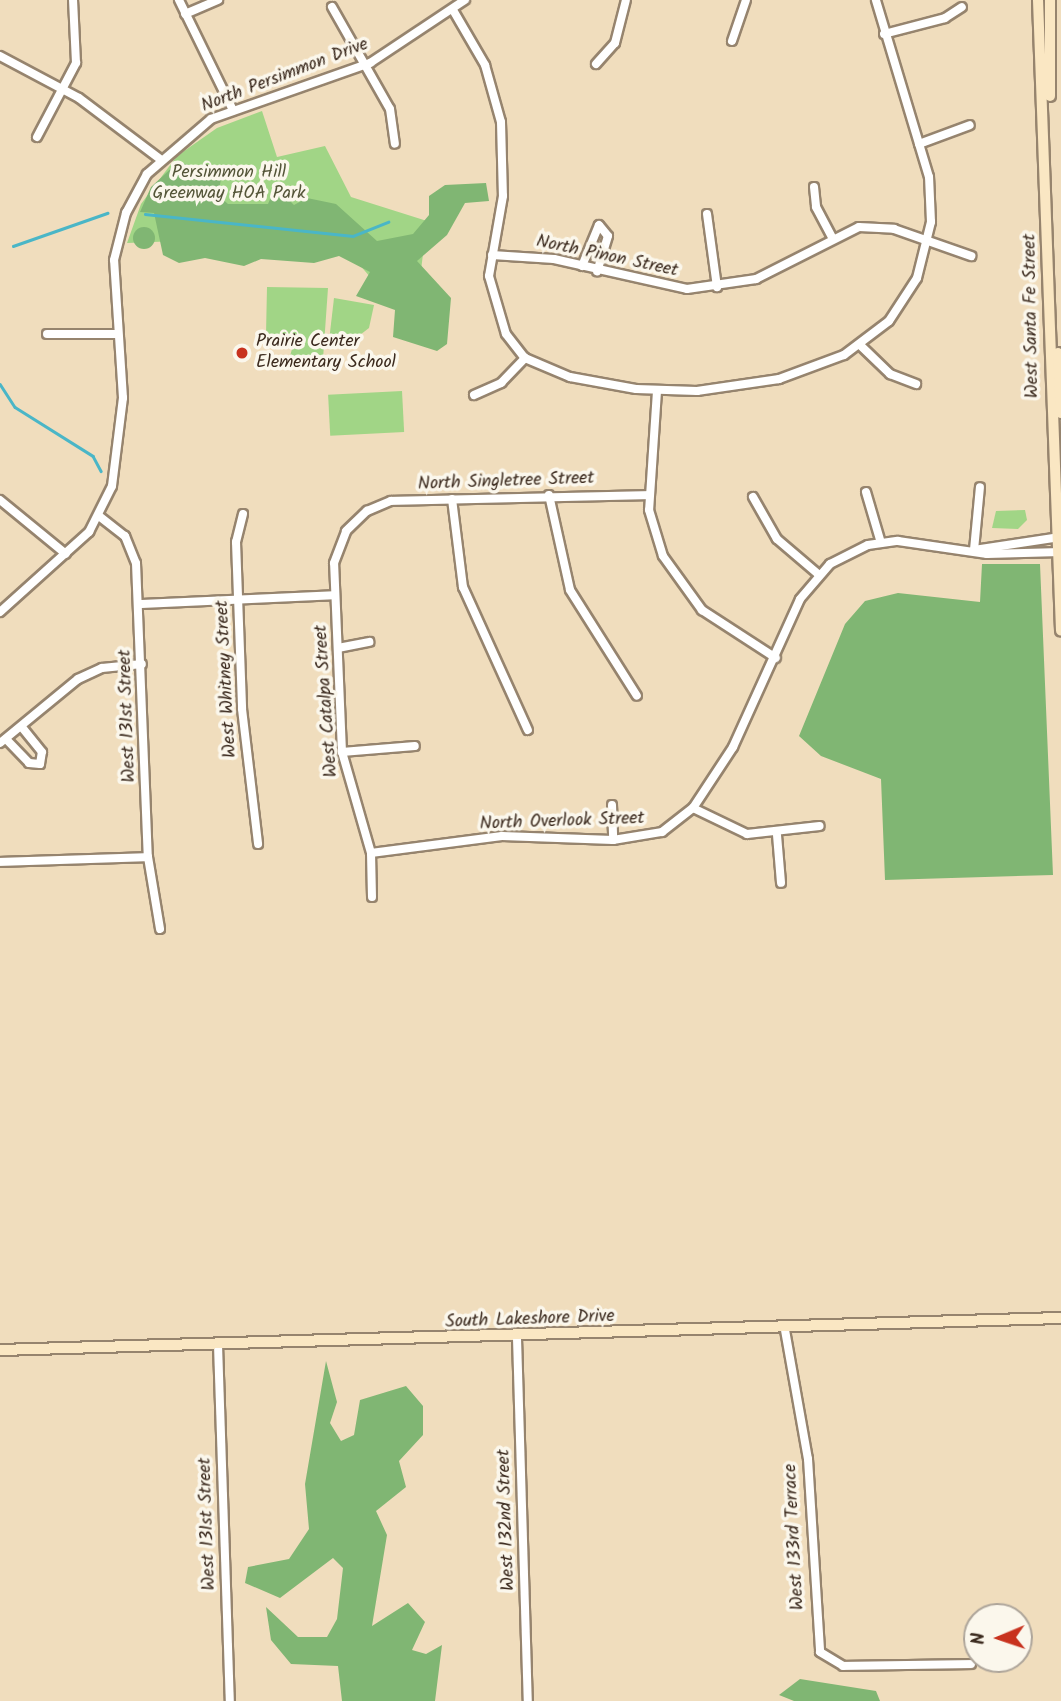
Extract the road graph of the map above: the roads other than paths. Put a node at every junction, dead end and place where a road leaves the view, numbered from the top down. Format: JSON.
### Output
{"nodes":[{"id":1,"x":73,"y":0,"type":"edge"},
{"id":2,"x":179,"y":0,"type":"edge"},
{"id":3,"x":218,"y":0,"type":"edge"},
{"id":4,"x":466,"y":0,"type":"edge"},
{"id":5,"x":626,"y":0,"type":"edge"},
{"id":6,"x":746,"y":0,"type":"edge"},
{"id":7,"x":876,"y":0,"type":"edge"},
{"id":8,"x":1038,"y":0,"type":"edge"},
{"id":9,"x":1050,"y":0,"type":"edge"},
{"id":10,"x":332,"y":6,"type":"dead end"},
{"id":11,"x":962,"y":7,"type":"dead end"},
{"id":12,"x":453,"y":10,"type":"junction"},
{"id":13,"x":185,"y":14,"type":"junction"},
{"id":14,"x":884,"y":34,"type":"junction"},
{"id":15,"x":732,"y":41,"type":"dead end"},
{"id":16,"x":0,"y":56,"type":"edge"},
{"id":17,"x":596,"y":64,"type":"dead end"},
{"id":18,"x":362,"y":66,"type":"junction"},
{"id":19,"x":65,"y":89,"type":"junction"},
{"id":20,"x":233,"y":110,"type":"junction"},
{"id":21,"x":970,"y":125,"type":"dead end"},
{"id":22,"x":37,"y":137,"type":"dead end"},
{"id":23,"x":395,"y":144,"type":"dead end"},
{"id":24,"x":919,"y":144,"type":"junction"},
{"id":25,"x":160,"y":159,"type":"junction"},
{"id":26,"x":814,"y":187,"type":"dead end"},
{"id":27,"x":707,"y":214,"type":"dead end"},
{"id":28,"x":832,"y":239,"type":"junction"},
{"id":29,"x":929,"y":240,"type":"junction"},
{"id":30,"x":492,"y":255,"type":"junction"},
{"id":31,"x":971,"y":256,"type":"dead end"},
{"id":32,"x":582,"y":266,"type":"junction"},
{"id":33,"x":597,"y":271,"type":"junction"},
{"id":34,"x":717,"y":287,"type":"junction"},
{"id":35,"x":47,"y":334,"type":"dead end"},
{"id":36,"x":117,"y":334,"type":"junction"},
{"id":37,"x":860,"y":345,"type":"junction"},
{"id":38,"x":526,"y":358,"type":"junction"},
{"id":39,"x":916,"y":384,"type":"dead end"},
{"id":40,"x":657,"y":391,"type":"junction"},
{"id":41,"x":474,"y":395,"type":"dead end"},
{"id":42,"x":1061,"y":413,"type":"edge"},
{"id":43,"x":980,"y":487,"type":"dead end"},
{"id":44,"x":866,"y":492,"type":"dead end"},
{"id":45,"x":549,"y":495,"type":"junction"},
{"id":46,"x":649,"y":495,"type":"junction"},
{"id":47,"x":753,"y":497,"type":"dead end"},
{"id":48,"x":452,"y":499,"type":"junction"},
{"id":49,"x":0,"y":500,"type":"edge"},
{"id":50,"x":367,"y":511,"type":"joint"},
{"id":51,"x":243,"y":513,"type":"dead end"},
{"id":52,"x":99,"y":516,"type":"junction"},
{"id":53,"x":1059,"y":537,"type":"edge"},
{"id":54,"x":881,"y":542,"type":"junction"},
{"id":55,"x":974,"y":550,"type":"junction"},
{"id":56,"x":1059,"y":552,"type":"edge"},
{"id":57,"x":66,"y":554,"type":"junction"},
{"id":58,"x":818,"y":574,"type":"junction"},
{"id":59,"x":335,"y":595,"type":"junction"},
{"id":60,"x":239,"y":598,"type":"junction"},
{"id":61,"x":140,"y":604,"type":"junction"},
{"id":62,"x":0,"y":612,"type":"edge"},
{"id":63,"x":1061,"y":631,"type":"edge"},
{"id":64,"x":369,"y":642,"type":"dead end"},
{"id":65,"x":338,"y":648,"type":"junction"},
{"id":66,"x":776,"y":658,"type":"junction"},
{"id":67,"x":142,"y":664,"type":"junction"},
{"id":68,"x":637,"y":696,"type":"dead end"},
{"id":69,"x":22,"y":727,"type":"junction"},
{"id":70,"x":528,"y":730,"type":"dead end"},
{"id":71,"x":3,"y":741,"type":"edge"},
{"id":72,"x":415,"y":746,"type":"dead end"},
{"id":73,"x":342,"y":752,"type":"junction"},
{"id":74,"x":612,"y":805,"type":"dead end"},
{"id":75,"x":693,"y":808,"type":"junction"},
{"id":76,"x":820,"y":826,"type":"dead end"},
{"id":77,"x":778,"y":835,"type":"junction"},
{"id":78,"x":613,"y":840,"type":"junction"},
{"id":79,"x":258,"y":844,"type":"dead end"},
{"id":80,"x":370,"y":853,"type":"junction"},
{"id":81,"x":148,"y":857,"type":"junction"},
{"id":82,"x":0,"y":862,"type":"edge"},
{"id":83,"x":781,"y":883,"type":"dead end"},
{"id":84,"x":372,"y":897,"type":"dead end"},
{"id":85,"x":160,"y":929,"type":"dead end"},
{"id":86,"x":1061,"y":1318,"type":"edge"},
{"id":87,"x":785,"y":1330,"type":"junction"},
{"id":88,"x":517,"y":1338,"type":"junction"},
{"id":89,"x":218,"y":1345,"type":"junction"},
{"id":90,"x":0,"y":1350,"type":"edge"},
{"id":91,"x":963,"y":1664,"type":"edge"},
{"id":92,"x":230,"y":1701,"type":"edge"},
{"id":93,"x":527,"y":1701,"type":"edge"}],
"edges":[{"from":1,"to":19,"type":"street"},
{"from":2,"to":13,"type":"street"},
{"from":3,"to":13,"type":"street"},
{"from":4,"to":12,"type":"street","name":"North Persimmon Drive"},
{"from":5,"to":17,"type":"street"},
{"from":6,"to":15,"type":"street"},
{"from":7,"to":14,"type":"street"},
{"from":8,"to":53,"type":"street","name":"West Santa Fe Street"},
{"from":9,"to":42,"type":"street","name":"West Santa Fe Street"},
{"from":10,"to":18,"type":"street"},
{"from":11,"to":14,"type":"street"},
{"from":12,"to":18,"type":"street","name":"North Persimmon Drive"},
{"from":12,"to":30,"type":"street"},
{"from":13,"to":20,"type":"street"},
{"from":14,"to":24,"type":"street"},
{"from":16,"to":19,"type":"street"},
{"from":18,"to":20,"type":"street","name":"North Persimmon Drive"},
{"from":18,"to":23,"type":"street"},
{"from":19,"to":22,"type":"street"},
{"from":19,"to":25,"type":"street"},
{"from":20,"to":25,"type":"street","name":"North Persimmon Drive"},
{"from":21,"to":24,"type":"street"},
{"from":24,"to":29,"type":"street"},
{"from":25,"to":36,"type":"street","name":"North Persimmon Drive"},
{"from":26,"to":28,"type":"street"},
{"from":27,"to":34,"type":"street"},
{"from":28,"to":29,"type":"street","name":"North Pinon Street"},
{"from":28,"to":34,"type":"street","name":"North Pinon Street"},
{"from":29,"to":31,"type":"street","name":"North Pinon Street"},
{"from":29,"to":37,"type":"street"},
{"from":30,"to":32,"type":"street","name":"North Pinon Street"},
{"from":30,"to":38,"type":"street"},
{"from":32,"to":33,"type":"street","name":"North Pinon Street"},
{"from":32,"to":33,"type":"street"},
{"from":33,"to":34,"type":"street","name":"North Pinon Street"},
{"from":35,"to":36,"type":"street"},
{"from":36,"to":52,"type":"street","name":"North Persimmon Drive"},
{"from":37,"to":39,"type":"street"},
{"from":37,"to":40,"type":"street"},
{"from":38,"to":40,"type":"street"},
{"from":38,"to":41,"type":"street"},
{"from":40,"to":46,"type":"street"},
{"from":43,"to":55,"type":"street"},
{"from":44,"to":54,"type":"street"},
{"from":45,"to":46,"type":"street","name":"North Singletree Street"},
{"from":45,"to":48,"type":"street","name":"North Singletree Street"},
{"from":45,"to":68,"type":"street"},
{"from":46,"to":66,"type":"street"},
{"from":47,"to":58,"type":"street"},
{"from":48,"to":50,"type":"street","name":"North Singletree Street"},
{"from":48,"to":70,"type":"street"},
{"from":49,"to":57,"type":"street"},
{"from":50,"to":59,"type":"street","name":"West Catalpa Street"},
{"from":51,"to":60,"type":"street","name":"West Whitney Street"},
{"from":52,"to":57,"type":"street","name":"North Persimmon Drive"},
{"from":52,"to":61,"type":"street","name":"West 131st Street"},
{"from":53,"to":55,"type":"street","name":"North Overlook Street"},
{"from":53,"to":56,"type":"street","name":"West Santa Fe Street"},
{"from":54,"to":55,"type":"street","name":"North Overlook Street"},
{"from":54,"to":58,"type":"street","name":"North Overlook Street"},
{"from":55,"to":56,"type":"street","name":"North Overlook Street"},
{"from":56,"to":63,"type":"street","name":"West Santa Fe Street"},
{"from":57,"to":62,"type":"street","name":"North Persimmon Drive"},
{"from":58,"to":66,"type":"street","name":"North Overlook Street"},
{"from":59,"to":60,"type":"street"},
{"from":59,"to":65,"type":"street","name":"West Catalpa Street"},
{"from":60,"to":61,"type":"street"},
{"from":60,"to":79,"type":"street","name":"West Whitney Street"},
{"from":61,"to":67,"type":"street","name":"West 131st Street"},
{"from":64,"to":65,"type":"street"},
{"from":65,"to":73,"type":"street","name":"West Catalpa Street"},
{"from":66,"to":75,"type":"street","name":"North Overlook Street"},
{"from":67,"to":69,"type":"street"},
{"from":67,"to":81,"type":"street","name":"West 131st Street"},
{"from":69,"to":71,"type":"street"},
{"from":69,"to":71,"type":"street"},
{"from":72,"to":73,"type":"street"},
{"from":73,"to":80,"type":"street","name":"West Catalpa Street"},
{"from":74,"to":78,"type":"street"},
{"from":75,"to":77,"type":"street"},
{"from":75,"to":78,"type":"street","name":"North Overlook Street"},
{"from":76,"to":77,"type":"street"},
{"from":77,"to":83,"type":"street"},
{"from":78,"to":80,"type":"street","name":"North Overlook Street"},
{"from":80,"to":84,"type":"street","name":"West Catalpa Street"},
{"from":81,"to":82,"type":"street"},
{"from":81,"to":85,"type":"street","name":"West 131st Street"},
{"from":86,"to":87,"type":"street","name":"South Lakeshore Drive"},
{"from":87,"to":88,"type":"street","name":"South Lakeshore Drive"},
{"from":87,"to":91,"type":"street","name":"West 133rd Terrace"},
{"from":88,"to":89,"type":"street","name":"South Lakeshore Drive"},
{"from":88,"to":93,"type":"street","name":"West 132nd Street"},
{"from":89,"to":90,"type":"street","name":"South Lakeshore Drive"},
{"from":89,"to":92,"type":"street","name":"West 131st Street"}]}
